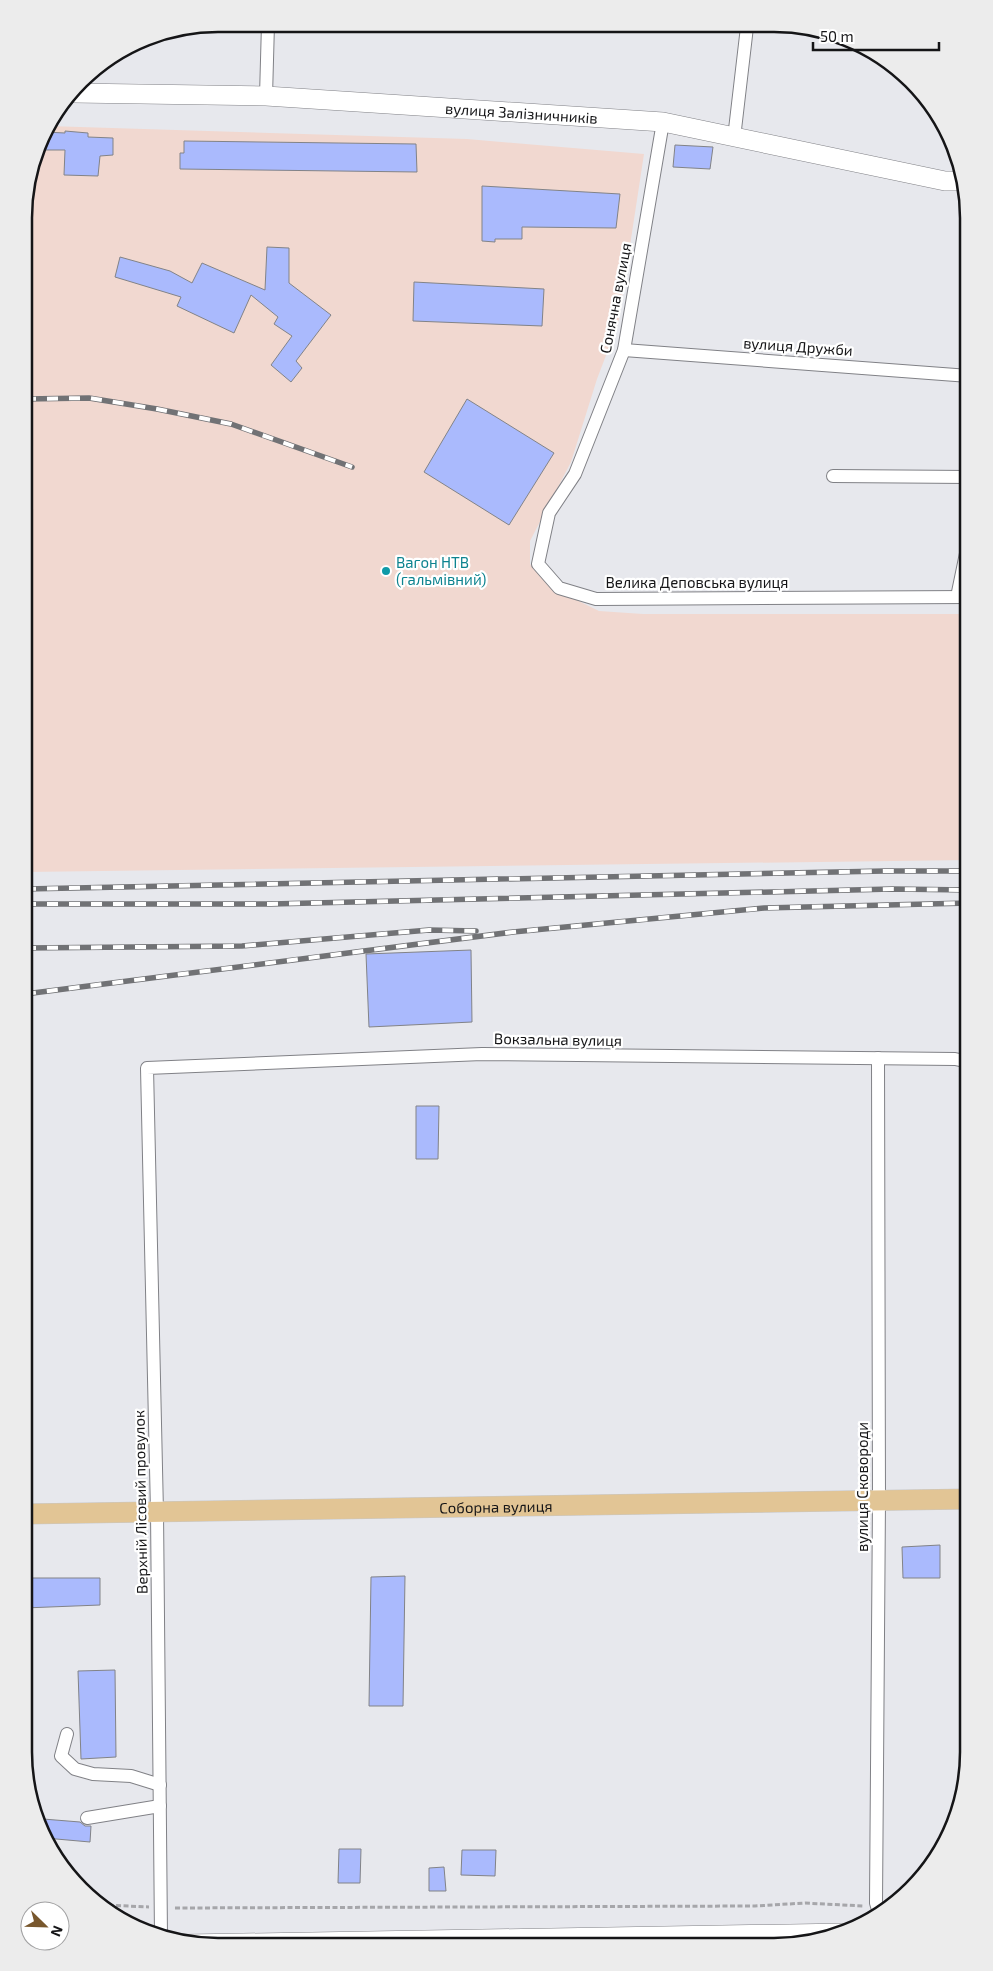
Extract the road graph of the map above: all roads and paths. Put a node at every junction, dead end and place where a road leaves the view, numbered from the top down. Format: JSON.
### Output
{"nodes":[{"id":1,"x":268,"y":32,"type":"edge"},
{"id":2,"x":746,"y":32,"type":"edge"},
{"id":3,"x":82,"y":93,"type":"edge"},
{"id":4,"x":266,"y":96,"type":"junction"},
{"id":5,"x":663,"y":122,"type":"junction"},
{"id":6,"x":734,"y":138,"type":"junction"},
{"id":7,"x":957,"y":181,"type":"edge"},
{"id":8,"x":624,"y":350,"type":"junction"},
{"id":9,"x":960,"y":375,"type":"edge"},
{"id":10,"x":575,"y":474,"type":"joint"},
{"id":11,"x":833,"y":476,"type":"dead end"},
{"id":12,"x":960,"y":478,"type":"edge"},
{"id":13,"x":960,"y":597,"type":"edge"},
{"id":14,"x":878,"y":1058,"type":"junction"},
{"id":15,"x":960,"y":1059,"type":"edge"},
{"id":16,"x":147,"y":1068,"type":"joint"},
{"id":17,"x":960,"y":1499,"type":"edge"},
{"id":18,"x":878,"y":1500,"type":"junction"},
{"id":19,"x":157,"y":1512,"type":"junction"},
{"id":20,"x":32,"y":1514,"type":"edge"},
{"id":21,"x":67,"y":1734,"type":"dead end"},
{"id":22,"x":160,"y":1785,"type":"junction"},
{"id":23,"x":160,"y":1806,"type":"junction"},
{"id":24,"x":87,"y":1818,"type":"dead end"},
{"id":25,"x":876,"y":1902,"type":"junction"},
{"id":26,"x":113,"y":1905,"type":"edge"},
{"id":27,"x":878,"y":1907,"type":"edge"},
{"id":28,"x":161,"y":1908,"type":"junction"},
{"id":29,"x":161,"y":1930,"type":"edge"},
{"id":30,"x":817,"y":1933,"type":"edge"},
{"id":31,"x":546,"y":1938,"type":"edge"}],
"edges":[{"from":1,"to":4,"type":"street"},
{"from":2,"to":6,"type":"street"},
{"from":3,"to":4,"type":"main road","name":"вулиця Залізничників"},
{"from":4,"to":5,"type":"main road","name":"вулиця Залізничників"},
{"from":5,"to":6,"type":"main road","name":"вулиця Залізничників"},
{"from":5,"to":8,"type":"street","name":"Сонячна вулиця"},
{"from":6,"to":7,"type":"main road","name":"вулиця Залізничників"},
{"from":8,"to":9,"type":"street","name":"вулиця Дружби"},
{"from":8,"to":10,"type":"street","name":"Сонячна вулиця"},
{"from":10,"to":13,"type":"street","name":"Велика Деповська вулиця"},
{"from":11,"to":12,"type":"street"},
{"from":14,"to":15,"type":"street","name":"Вокзальна вулиця"},
{"from":14,"to":16,"type":"street","name":"Вокзальна вулиця"},
{"from":14,"to":18,"type":"street","name":"вулиця Сковороди"},
{"from":16,"to":19,"type":"street","name":"Верхній Лісовий провулок"},
{"from":17,"to":18,"type":"main road","name":"Соборна вулиця"},
{"from":18,"to":19,"type":"main road","name":"Соборна вулиця"},
{"from":18,"to":25,"type":"street","name":"вулиця Сковороди"},
{"from":19,"to":20,"type":"main road","name":"Соборна вулиця"},
{"from":19,"to":22,"type":"street","name":"Верхній Лісовий провулок"},
{"from":21,"to":22,"type":"street"},
{"from":22,"to":23,"type":"street","name":"Верхній Лісовий провулок"},
{"from":23,"to":24,"type":"street"},
{"from":23,"to":28,"type":"street","name":"Верхній Лісовий провулок"},
{"from":25,"to":27,"type":"street","name":"вулиця Сковороди"},
{"from":25,"to":28,"type":"path"},
{"from":26,"to":28,"type":"path"},
{"from":28,"to":29,"type":"street","name":"Верхній Лісовий провулок"},
{"from":30,"to":31,"type":"main road"}]}
